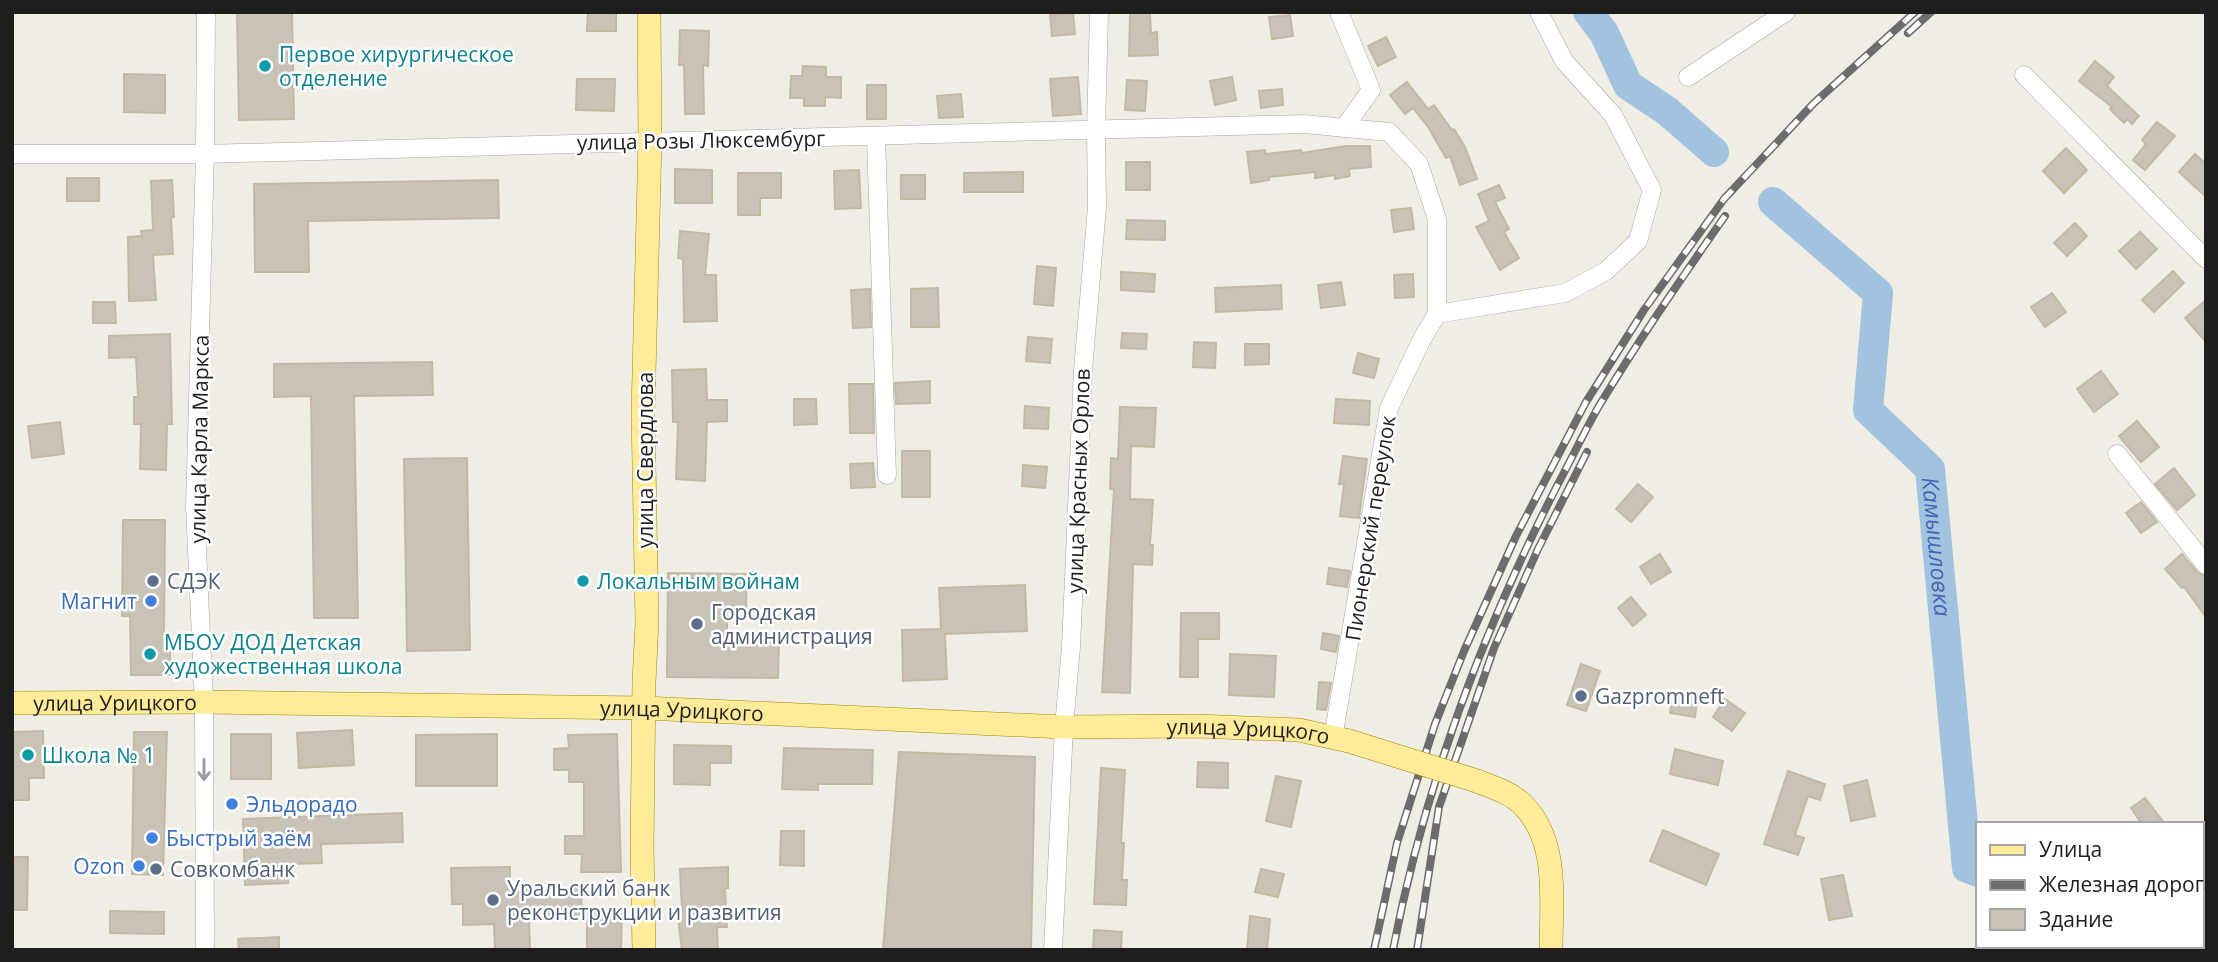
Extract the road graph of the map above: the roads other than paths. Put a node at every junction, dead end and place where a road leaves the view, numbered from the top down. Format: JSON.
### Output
{"nodes":[{"id":1,"x":206,"y":12,"type":"edge"},
{"id":2,"x":649,"y":12,"type":"edge"},
{"id":3,"x":1099,"y":12,"type":"edge"},
{"id":4,"x":1339,"y":12,"type":"edge"},
{"id":5,"x":1539,"y":12,"type":"edge"},
{"id":6,"x":1786,"y":12,"type":"edge"},
{"id":7,"x":2024,"y":75,"type":"dead end"},
{"id":8,"x":1688,"y":77,"type":"dead end"},
{"id":9,"x":1344,"y":128,"type":"junction"},
{"id":10,"x":1096,"y":131,"type":"junction"},
{"id":11,"x":876,"y":137,"type":"junction"},
{"id":12,"x":650,"y":141,"type":"junction"},
{"id":13,"x":12,"y":154,"type":"edge"},
{"id":14,"x":205,"y":154,"type":"junction"},
{"id":15,"x":2206,"y":258,"type":"edge"},
{"id":16,"x":1437,"y":314,"type":"junction"},
{"id":17,"x":2117,"y":454,"type":"dead end"},
{"id":18,"x":887,"y":475,"type":"dead end"},
{"id":19,"x":2206,"y":565,"type":"edge"},
{"id":20,"x":204,"y":702,"type":"junction"},
{"id":21,"x":12,"y":703,"type":"edge"},
{"id":22,"x":644,"y":708,"type":"junction"},
{"id":23,"x":1064,"y":727,"type":"junction"},
{"id":24,"x":1341,"y":739,"type":"junction"},
{"id":25,"x":205,"y":950,"type":"edge"},
{"id":26,"x":644,"y":950,"type":"edge"},
{"id":27,"x":1053,"y":950,"type":"edge"},
{"id":28,"x":1551,"y":950,"type":"edge"}],
"edges":[{"from":1,"to":14,"type":"street","name":"улица Карла Маркса"},
{"from":2,"to":12,"type":"main road","name":"улица Свердлова"},
{"from":3,"to":10,"type":"street","name":"улица Красных Орлов"},
{"from":4,"to":9,"type":"street"},
{"from":5,"to":16,"type":"street"},
{"from":6,"to":8,"type":"street"},
{"from":7,"to":15,"type":"street"},
{"from":9,"to":10,"type":"street","name":"улица Розы Люксембург"},
{"from":9,"to":16,"type":"street","name":"улица Розы Люксембург"},
{"from":10,"to":11,"type":"street","name":"улица Розы Люксембург"},
{"from":10,"to":23,"type":"street","name":"улица Красных Орлов"},
{"from":11,"to":12,"type":"street","name":"улица Розы Люксембург"},
{"from":11,"to":18,"type":"street"},
{"from":12,"to":14,"type":"street","name":"улица Розы Люксембург"},
{"from":12,"to":22,"type":"main road","name":"улица Свердлова"},
{"from":13,"to":14,"type":"street","name":"улица Розы Люксембург"},
{"from":14,"to":20,"type":"street","name":"улица Карла Маркса"},
{"from":16,"to":24,"type":"street","name":"Пионерский переулок"},
{"from":17,"to":19,"type":"street"},
{"from":20,"to":21,"type":"main road","name":"улица Урицкого"},
{"from":20,"to":22,"type":"main road","name":"улица Урицкого"},
{"from":20,"to":25,"type":"street","name":"улица Карла Маркса","one_way":true},
{"from":22,"to":23,"type":"main road","name":"улица Урицкого"},
{"from":22,"to":26,"type":"main road","name":"улица Свердлова"},
{"from":23,"to":24,"type":"main road","name":"улица Урицкого"},
{"from":23,"to":27,"type":"street","name":"улица Красных Орлов"},
{"from":24,"to":28,"type":"main road","name":"улица Урицкого","bridge":true}]}
